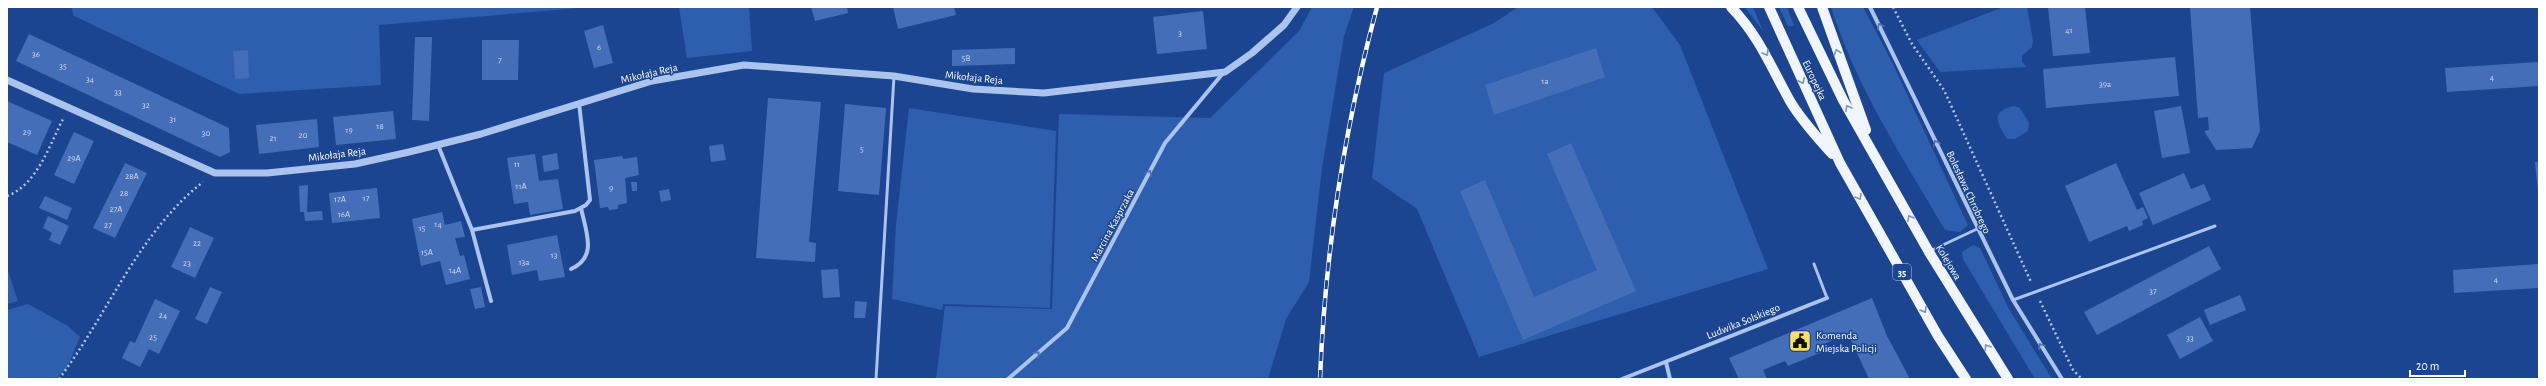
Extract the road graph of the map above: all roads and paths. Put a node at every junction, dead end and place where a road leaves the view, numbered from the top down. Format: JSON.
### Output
{"nodes":[{"id":1,"x":1297,"y":7,"type":"edge"},
{"id":2,"x":1731,"y":7,"type":"edge"},
{"id":3,"x":1769,"y":7,"type":"edge"},
{"id":4,"x":1798,"y":7,"type":"edge"},
{"id":5,"x":1822,"y":7,"type":"edge"},
{"id":6,"x":1870,"y":7,"type":"edge"},
{"id":7,"x":1893,"y":7,"type":"edge"},
{"id":8,"x":1225,"y":72,"type":"junction"},
{"id":9,"x":894,"y":76,"type":"junction"},
{"id":10,"x":7,"y":80,"type":"edge"},
{"id":11,"x":579,"y":103,"type":"junction"},
{"id":12,"x":68,"y":108,"type":"junction"},
{"id":13,"x":438,"y":145,"type":"junction"},
{"id":14,"x":1875,"y":154,"type":"junction"},
{"id":15,"x":1840,"y":163,"type":"junction"},
{"id":16,"x":215,"y":173,"type":"junction"},
{"id":17,"x":7,"y":196,"type":"edge"},
{"id":18,"x":581,"y":208,"type":"junction"},
{"id":19,"x":2214,"y":226,"type":"dead end"},
{"id":20,"x":1977,"y":229,"type":"junction"},
{"id":21,"x":472,"y":230,"type":"junction"},
{"id":22,"x":1929,"y":252,"type":"junction"},
{"id":23,"x":1814,"y":264,"type":"dead end"},
{"id":24,"x":571,"y":269,"type":"dead end"},
{"id":25,"x":2032,"y":283,"type":"dead end"},
{"id":26,"x":2039,"y":297,"type":"dead end"},
{"id":27,"x":1827,"y":298,"type":"joint"},
{"id":28,"x":2013,"y":300,"type":"junction"},
{"id":29,"x":491,"y":301,"type":"dead end"},
{"id":30,"x":1666,"y":362,"type":"junction"},
{"id":31,"x":59,"y":379,"type":"edge"},
{"id":32,"x":876,"y":379,"type":"edge"},
{"id":33,"x":1008,"y":379,"type":"edge"},
{"id":34,"x":1622,"y":379,"type":"edge"},
{"id":35,"x":1670,"y":379,"type":"edge"},
{"id":36,"x":1966,"y":379,"type":"edge"},
{"id":37,"x":2008,"y":379,"type":"edge"},
{"id":38,"x":2062,"y":379,"type":"edge"},
{"id":39,"x":2082,"y":379,"type":"edge"}],
"edges":[{"from":1,"to":8,"type":"street","name":"Mikołaja Reja"},
{"from":2,"to":15,"type":"main road","one_way":true},
{"from":3,"to":15,"type":"main road","name":"Europejka","number":"35","one_way":true},
{"from":14,"to":4,"type":"main road","name":"Europejka","one_way":true},
{"from":14,"to":5,"type":"main road","one_way":true},
{"from":20,"to":6,"type":"street","name":"Bolesława Chrobrego","one_way":true},
{"from":7,"to":25,"type":"path"},
{"from":8,"to":9,"type":"street","name":"Mikołaja Reja"},
{"from":33,"to":8,"type":"street","name":"Marcina Kasprzaka","one_way":true},
{"from":9,"to":11,"type":"street","name":"Mikołaja Reja"},
{"from":9,"to":32,"type":"lane"},
{"from":10,"to":12,"type":"street","name":"Mikołaja Reja"},
{"from":11,"to":13,"type":"street","name":"Mikołaja Reja"},
{"from":11,"to":18,"type":"street"},
{"from":12,"to":16,"type":"street","name":"Mikołaja Reja"},
{"from":12,"to":17,"type":"path"},
{"from":13,"to":16,"type":"street","name":"Mikołaja Reja"},
{"from":13,"to":21,"type":"street"},
{"from":22,"to":14,"type":"main road","name":"Kolejowa","one_way":true},
{"from":15,"to":36,"type":"main road","number":"35","one_way":true},
{"from":16,"to":31,"type":"path"},
{"from":18,"to":21,"type":"street"},
{"from":18,"to":24,"type":"street"},
{"from":19,"to":28,"type":"lane"},
{"from":20,"to":22,"type":"lane"},
{"from":20,"to":28,"type":"street","name":"Bolesława Chrobrego"},
{"from":21,"to":29,"type":"street"},
{"from":37,"to":22,"type":"main road","name":"Kolejowa","one_way":true},
{"from":23,"to":27,"type":"lane"},
{"from":26,"to":39,"type":"path"},
{"from":27,"to":30,"type":"street","name":"Ludwika Solskiego"},
{"from":38,"to":28,"type":"street","name":"Bolesława Chrobrego","one_way":true},
{"from":30,"to":34,"type":"street","name":"Ludwika Solskiego"},
{"from":30,"to":35,"type":"street"}]}
